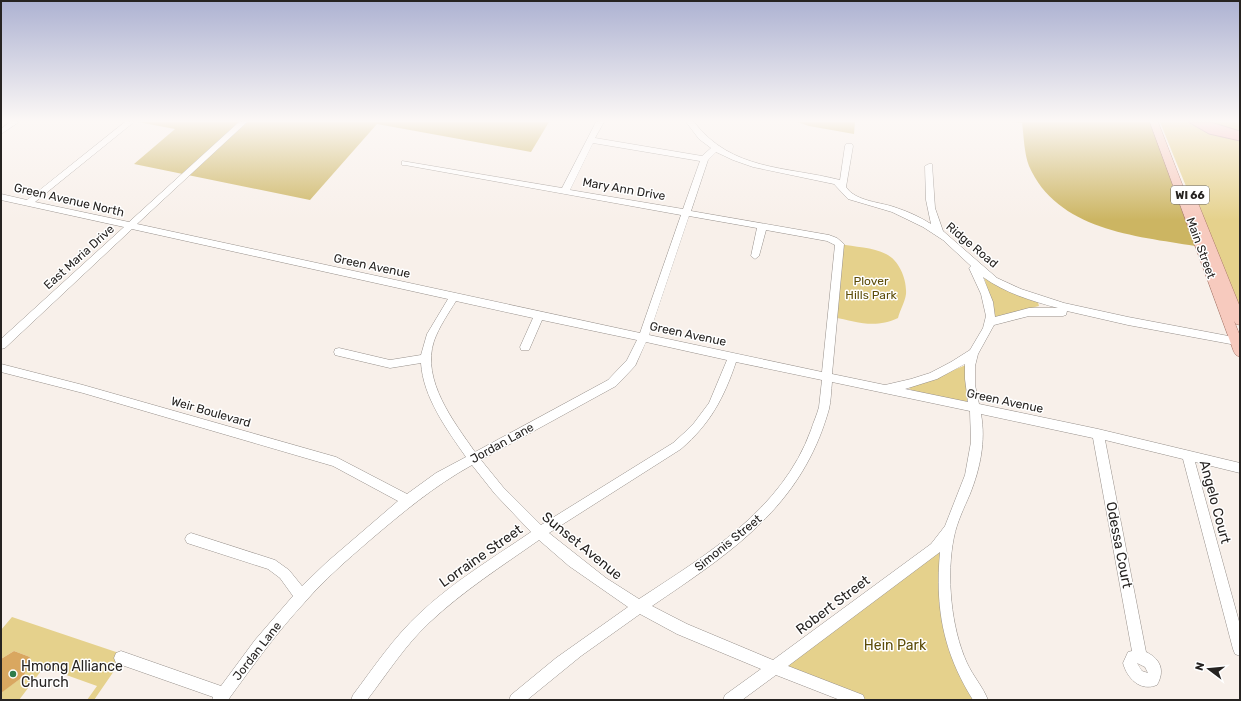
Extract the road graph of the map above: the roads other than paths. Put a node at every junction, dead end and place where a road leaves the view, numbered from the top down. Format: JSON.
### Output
{"nodes":[{"id":1,"x":89,"y":155,"type":"edge"},
{"id":2,"x":208,"y":155,"type":"edge"},
{"id":3,"x":583,"y":155,"type":"edge"},
{"id":4,"x":679,"y":155,"type":"edge"},
{"id":5,"x":708,"y":155,"type":"edge"},
{"id":6,"x":728,"y":155,"type":"edge"},
{"id":7,"x":848,"y":155,"type":"edge"},
{"id":8,"x":1166,"y":155,"type":"edge"},
{"id":9,"x":1173,"y":155,"type":"edge"},
{"id":10,"x":704,"y":159,"type":"junction"},
{"id":11,"x":405,"y":163,"type":"dead end"},
{"id":12,"x":929,"y":166,"type":"dead end"},
{"id":13,"x":843,"y":186,"type":"junction"},
{"id":14,"x":565,"y":191,"type":"junction"},
{"id":15,"x":1,"y":198,"type":"edge"},
{"id":16,"x":27,"y":204,"type":"junction"},
{"id":17,"x":685,"y":213,"type":"junction"},
{"id":18,"x":131,"y":227,"type":"junction"},
{"id":19,"x":762,"y":227,"type":"junction"},
{"id":20,"x":939,"y":232,"type":"junction"},
{"id":21,"x":838,"y":242,"type":"joint"},
{"id":22,"x":755,"y":256,"type":"dead end"},
{"id":23,"x":970,"y":261,"type":"junction"},
{"id":24,"x":454,"y":298,"type":"junction"},
{"id":25,"x":1092,"y":314,"type":"junction"},
{"id":26,"x":539,"y":316,"type":"junction"},
{"id":27,"x":1240,"y":321,"type":"edge"},
{"id":28,"x":990,"y":322,"type":"junction"},
{"id":29,"x":643,"y":338,"type":"junction"},
{"id":30,"x":1236,"y":341,"type":"junction"},
{"id":31,"x":1,"y":345,"type":"edge"},
{"id":32,"x":525,"y":347,"type":"dead end"},
{"id":33,"x":339,"y":352,"type":"dead end"},
{"id":34,"x":1240,"y":352,"type":"edge"},
{"id":35,"x":973,"y":353,"type":"junction"},
{"id":36,"x":733,"y":357,"type":"junction"},
{"id":37,"x":426,"y":358,"type":"junction"},
{"id":38,"x":1,"y":368,"type":"edge"},
{"id":39,"x":826,"y":376,"type":"junction"},
{"id":40,"x":878,"y":387,"type":"junction"},
{"id":41,"x":974,"y":408,"type":"junction"},
{"id":42,"x":1098,"y":434,"type":"junction"},
{"id":43,"x":1187,"y":455,"type":"junction"},
{"id":44,"x":473,"y":460,"type":"junction"},
{"id":45,"x":1240,"y":468,"type":"edge"},
{"id":46,"x":408,"y":500,"type":"junction"},
{"id":47,"x":950,"y":529,"type":"junction"},
{"id":48,"x":539,"y":534,"type":"junction"},
{"id":49,"x":191,"y":539,"type":"dead end"},
{"id":50,"x":300,"y":597,"type":"junction"},
{"id":51,"x":639,"y":607,"type":"junction"},
{"id":52,"x":1240,"y":649,"type":"edge"},
{"id":53,"x":1140,"y":656,"type":"dead end"},
{"id":54,"x":121,"y":658,"type":"dead end"},
{"id":55,"x":774,"y":668,"type":"junction"},
{"id":56,"x":221,"y":697,"type":"edge"},
{"id":57,"x":358,"y":700,"type":"edge"},
{"id":58,"x":516,"y":700,"type":"edge"},
{"id":59,"x":730,"y":700,"type":"edge"},
{"id":60,"x":858,"y":700,"type":"edge"},
{"id":61,"x":981,"y":700,"type":"edge"}],
"edges":[{"from":1,"to":16,"type":"street"},
{"from":2,"to":18,"type":"street","name":"East Maria Drive"},
{"from":3,"to":14,"type":"street"},
{"from":4,"to":10,"type":"street"},
{"from":5,"to":10,"type":"street","name":"Jordan Lane"},
{"from":6,"to":13,"type":"street","name":"Ridge Road"},
{"from":7,"to":13,"type":"street"},
{"from":8,"to":30,"type":"main road","name":"Main Street","number":"WI 66"},
{"from":9,"to":27,"type":"main road","name":"Main Street","number":"WI 66"},
{"from":10,"to":17,"type":"street","name":"Jordan Lane"},
{"from":11,"to":14,"type":"street","name":"Mary Ann Drive"},
{"from":12,"to":20,"type":"street"},
{"from":13,"to":20,"type":"street","name":"Ridge Road"},
{"from":14,"to":17,"type":"street","name":"Mary Ann Drive"},
{"from":15,"to":16,"type":"street","name":"Green Avenue North"},
{"from":16,"to":18,"type":"street","name":"Green Avenue North"},
{"from":17,"to":19,"type":"street","name":"Mary Ann Drive"},
{"from":17,"to":29,"type":"street","name":"Jordan Lane"},
{"from":18,"to":24,"type":"street","name":"Green Avenue"},
{"from":18,"to":31,"type":"street","name":"East Maria Drive"},
{"from":19,"to":21,"type":"street","name":"Mary Ann Drive"},
{"from":19,"to":22,"type":"street"},
{"from":20,"to":23,"type":"street","name":"Ridge Road"},
{"from":21,"to":39,"type":"street","name":"Simonis Street"},
{"from":23,"to":25,"type":"street","name":"Ridge Road"},
{"from":23,"to":28,"type":"street"},
{"from":24,"to":26,"type":"street","name":"Green Avenue"},
{"from":24,"to":37,"type":"street","name":"Sunset Avenue"},
{"from":25,"to":28,"type":"street"},
{"from":25,"to":30,"type":"street","name":"Ridge Road"},
{"from":26,"to":29,"type":"street","name":"Green Avenue"},
{"from":26,"to":32,"type":"street"},
{"from":28,"to":35,"type":"street"},
{"from":29,"to":36,"type":"street","name":"Green Avenue"},
{"from":29,"to":44,"type":"street","name":"Jordan Lane"},
{"from":30,"to":34,"type":"main road","name":"Main Street","number":"WI 66"},
{"from":33,"to":37,"type":"street"},
{"from":35,"to":40,"type":"street"},
{"from":35,"to":41,"type":"street","name":"Robert Street"},
{"from":36,"to":39,"type":"street","name":"Green Avenue"},
{"from":36,"to":48,"type":"street","name":"Lorraine Street"},
{"from":37,"to":44,"type":"street","name":"Sunset Avenue"},
{"from":38,"to":46,"type":"street","name":"Weir Boulevard"},
{"from":39,"to":40,"type":"street","name":"Green Avenue"},
{"from":39,"to":51,"type":"street","name":"Simonis Street"},
{"from":40,"to":41,"type":"street","name":"Green Avenue"},
{"from":41,"to":42,"type":"street","name":"Green Avenue"},
{"from":41,"to":47,"type":"street","name":"Robert Street"},
{"from":42,"to":43,"type":"street","name":"Green Avenue"},
{"from":42,"to":53,"type":"street","name":"Odessa Court"},
{"from":43,"to":45,"type":"street","name":"Green Avenue"},
{"from":43,"to":52,"type":"street","name":"Angelo Court"},
{"from":44,"to":46,"type":"street","name":"Jordan Lane"},
{"from":44,"to":48,"type":"street","name":"Sunset Avenue"},
{"from":46,"to":50,"type":"street","name":"Jordan Lane"},
{"from":47,"to":55,"type":"street","name":"Robert Street"},
{"from":47,"to":61,"type":"street","name":"Robert Street"},
{"from":48,"to":51,"type":"street","name":"Sunset Avenue"},
{"from":48,"to":57,"type":"street","name":"Lorraine Street"},
{"from":49,"to":50,"type":"street"},
{"from":50,"to":56,"type":"street","name":"Jordan Lane"},
{"from":51,"to":55,"type":"street","name":"Sunset Avenue"},
{"from":51,"to":58,"type":"street","name":"Simonis Street"},
{"from":54,"to":56,"type":"street"},
{"from":55,"to":59,"type":"street","name":"Robert Street"},
{"from":55,"to":60,"type":"street","name":"Sunset Avenue"}]}
